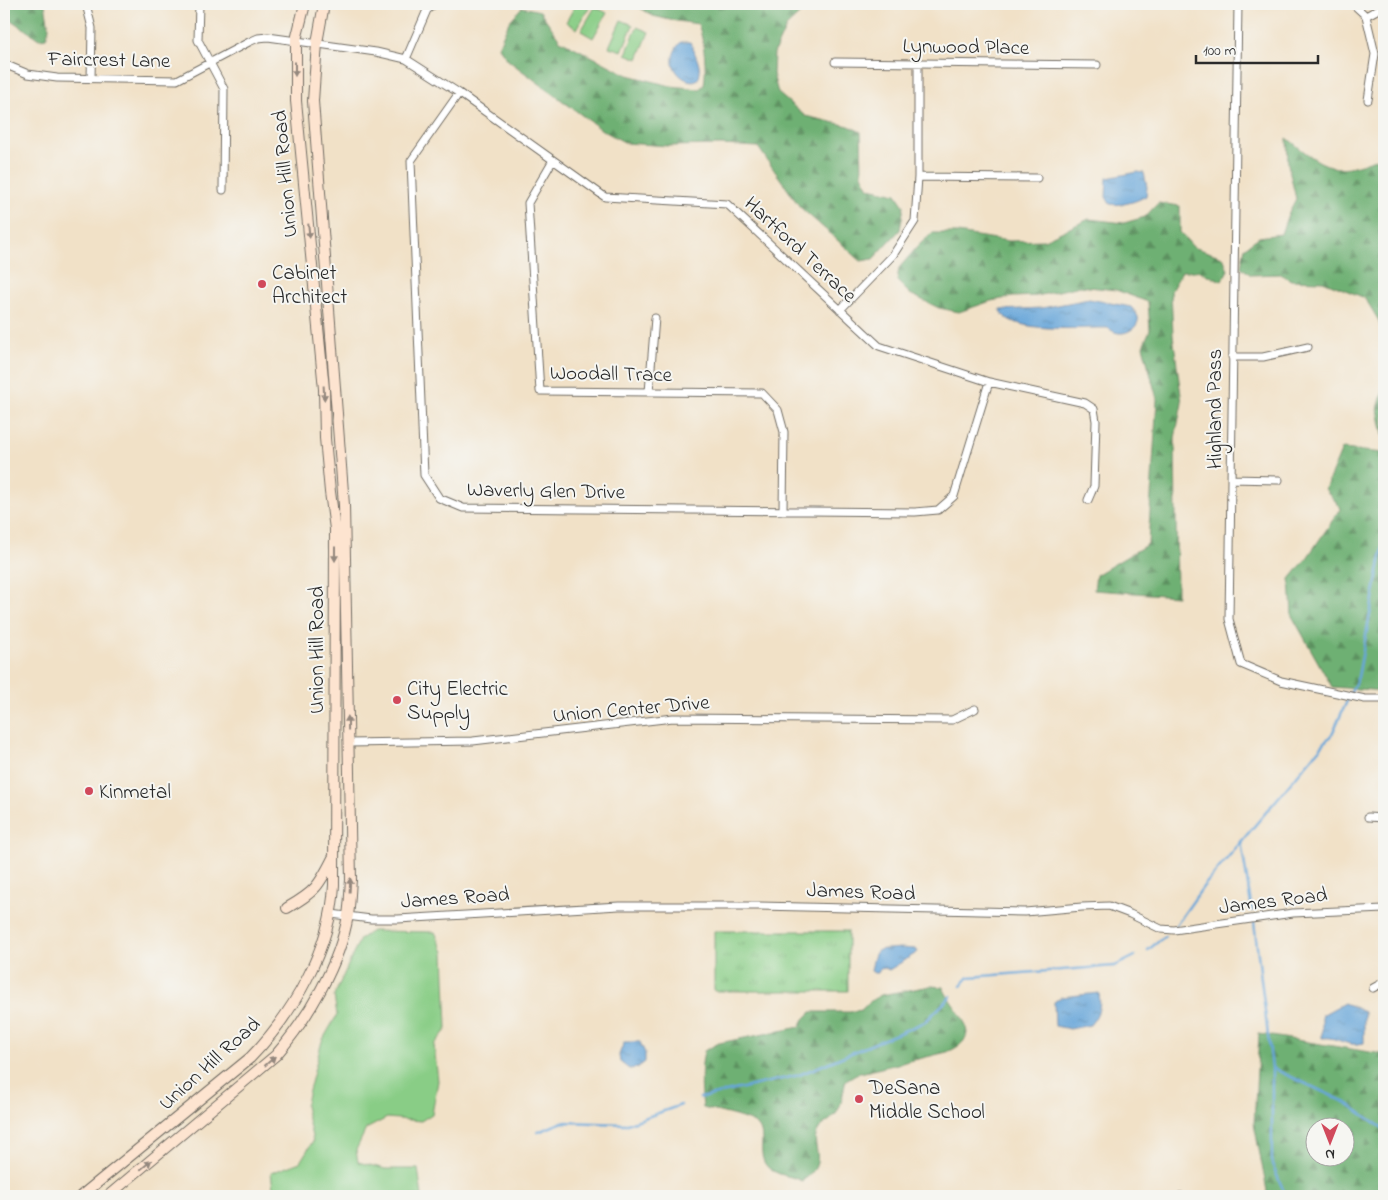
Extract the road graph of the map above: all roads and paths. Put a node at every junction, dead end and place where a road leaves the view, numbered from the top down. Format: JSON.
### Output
{"nodes":[{"id":1,"x":86,"y":4,"type":"edge"},
{"id":2,"x":199,"y":4,"type":"edge"},
{"id":3,"x":305,"y":4,"type":"edge"},
{"id":4,"x":324,"y":4,"type":"edge"},
{"id":5,"x":434,"y":4,"type":"edge"},
{"id":6,"x":1238,"y":4,"type":"edge"},
{"id":7,"x":1353,"y":4,"type":"edge"},
{"id":8,"x":1384,"y":6,"type":"edge"},
{"id":9,"x":1366,"y":16,"type":"junction"},
{"id":10,"x":296,"y":40,"type":"junction"},
{"id":11,"x":317,"y":43,"type":"junction"},
{"id":12,"x":406,"y":59,"type":"junction"},
{"id":13,"x":211,"y":62,"type":"junction"},
{"id":14,"x":835,"y":62,"type":"dead end"},
{"id":15,"x":918,"y":63,"type":"junction"},
{"id":16,"x":4,"y":64,"type":"edge"},
{"id":17,"x":1097,"y":65,"type":"dead end"},
{"id":18,"x":91,"y":79,"type":"junction"},
{"id":19,"x":459,"y":93,"type":"junction"},
{"id":20,"x":1368,"y":100,"type":"dead end"},
{"id":21,"x":554,"y":160,"type":"junction"},
{"id":22,"x":918,"y":177,"type":"junction"},
{"id":23,"x":1037,"y":178,"type":"dead end"},
{"id":24,"x":223,"y":190,"type":"dead end"},
{"id":25,"x":840,"y":310,"type":"junction"},
{"id":26,"x":656,"y":318,"type":"dead end"},
{"id":27,"x":1308,"y":347,"type":"dead end"},
{"id":28,"x":1232,"y":357,"type":"junction"},
{"id":29,"x":989,"y":382,"type":"junction"},
{"id":30,"x":649,"y":392,"type":"junction"},
{"id":31,"x":1231,"y":479,"type":"junction"},
{"id":32,"x":1279,"y":480,"type":"dead end"},
{"id":33,"x":1088,"y":500,"type":"dead end"},
{"id":34,"x":783,"y":511,"type":"junction"},
{"id":35,"x":1384,"y":699,"type":"edge"},
{"id":36,"x":975,"y":709,"type":"dead end"},
{"id":37,"x":348,"y":743,"type":"junction"},
{"id":38,"x":1368,"y":817,"type":"dead end"},
{"id":39,"x":1384,"y":818,"type":"edge"},
{"id":40,"x":334,"y":855,"type":"junction"},
{"id":41,"x":287,"y":908,"type":"dead end"},
{"id":42,"x":1384,"y":909,"type":"edge"},
{"id":43,"x":331,"y":914,"type":"junction"},
{"id":44,"x":348,"y":916,"type":"junction"},
{"id":45,"x":1384,"y":982,"type":"edge"},
{"id":46,"x":1373,"y":988,"type":"dead end"},
{"id":47,"x":81,"y":1196,"type":"edge"},
{"id":48,"x":108,"y":1196,"type":"edge"}],
"edges":[{"from":1,"to":18,"type":"street"},
{"from":2,"to":13,"type":"street"},
{"from":3,"to":10,"type":"street","name":"Union Hill Road"},
{"from":4,"to":11,"type":"street","name":"Union Hill Road"},
{"from":5,"to":12,"type":"street"},
{"from":6,"to":28,"type":"street","name":"Highland Pass"},
{"from":7,"to":9,"type":"street"},
{"from":8,"to":9,"type":"street"},
{"from":9,"to":20,"type":"street"},
{"from":10,"to":11,"type":"street","name":"Hartford Terrace"},
{"from":10,"to":13,"type":"street","name":"Faircrest Lane"},
{"from":10,"to":40,"type":"street","name":"Union Hill Road","one_way":true},
{"from":11,"to":12,"type":"street","name":"Hartford Terrace"},
{"from":37,"to":11,"type":"street","name":"Union Hill Road","one_way":true},
{"from":12,"to":19,"type":"street","name":"Hartford Terrace"},
{"from":13,"to":18,"type":"street","name":"Faircrest Lane"},
{"from":13,"to":24,"type":"street"},
{"from":14,"to":15,"type":"street","name":"Lynwood Place"},
{"from":15,"to":17,"type":"street","name":"Lynwood Place"},
{"from":15,"to":22,"type":"street"},
{"from":16,"to":18,"type":"street","name":"Faircrest Lane"},
{"from":19,"to":21,"type":"street","name":"Hartford Terrace"},
{"from":19,"to":34,"type":"street","name":"Waverly Glen Drive"},
{"from":21,"to":25,"type":"street","name":"Hartford Terrace"},
{"from":21,"to":30,"type":"street","name":"Woodall Trace"},
{"from":22,"to":23,"type":"street"},
{"from":22,"to":25,"type":"street"},
{"from":25,"to":29,"type":"street","name":"Hartford Terrace"},
{"from":26,"to":30,"type":"street"},
{"from":27,"to":28,"type":"street"},
{"from":28,"to":31,"type":"street","name":"Highland Pass"},
{"from":29,"to":33,"type":"street","name":"Hartford Terrace"},
{"from":29,"to":34,"type":"street","name":"Waverly Glen Drive"},
{"from":30,"to":34,"type":"street","name":"Woodall Trace"},
{"from":31,"to":32,"type":"street"},
{"from":31,"to":35,"type":"street","name":"Highland Pass"},
{"from":36,"to":37,"type":"street","name":"Union Center Drive"},
{"from":44,"to":37,"type":"street","name":"Union Hill Road","one_way":true},
{"from":38,"to":39,"type":"street"},
{"from":40,"to":41,"type":"street"},
{"from":40,"to":43,"type":"street","name":"Union Hill Road"},
{"from":42,"to":44,"type":"street","name":"James Road"},
{"from":43,"to":44,"type":"street","name":"James Road"},
{"from":43,"to":47,"type":"street","name":"Union Hill Road"},
{"from":48,"to":44,"type":"street","name":"Union Hill Road","one_way":true},
{"from":45,"to":46,"type":"street"}]}
